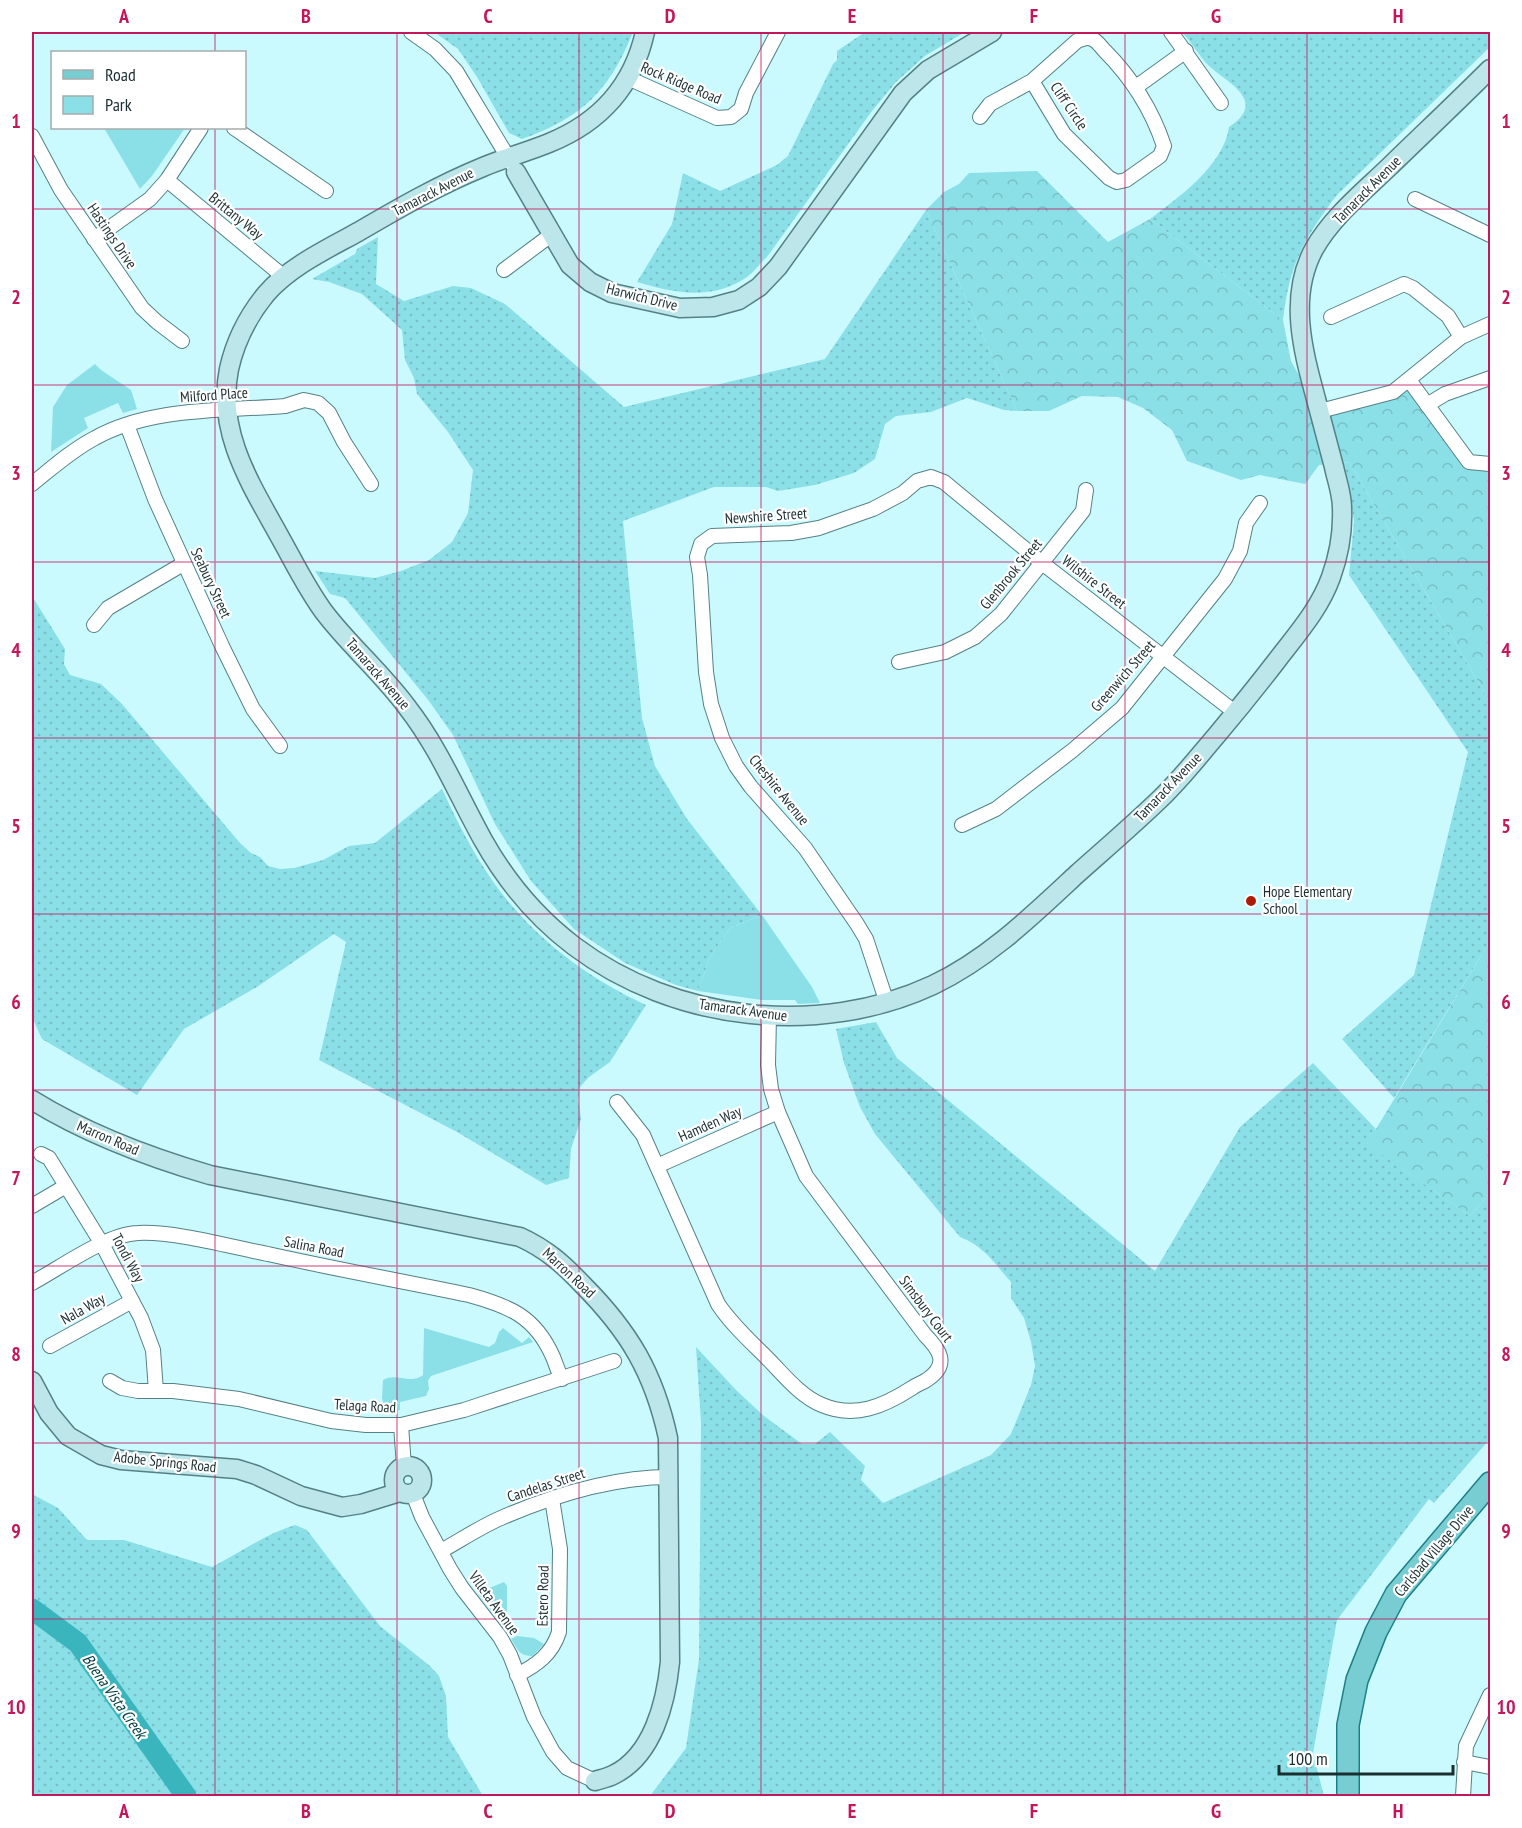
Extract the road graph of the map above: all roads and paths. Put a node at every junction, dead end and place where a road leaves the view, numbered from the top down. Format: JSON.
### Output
{"nodes":[{"id":1,"x":411,"y":32,"type":"edge"},
{"id":2,"x":645,"y":32,"type":"edge"},
{"id":3,"x":778,"y":32,"type":"edge"},
{"id":4,"x":992,"y":32,"type":"edge"},
{"id":5,"x":1171,"y":32,"type":"edge"},
{"id":6,"x":1186,"y":51,"type":"junction"},
{"id":7,"x":1491,"y":69,"type":"edge"},
{"id":8,"x":628,"y":78,"type":"junction"},
{"id":9,"x":1032,"y":81,"type":"junction"},
{"id":10,"x":1136,"y":87,"type":"junction"},
{"id":11,"x":1221,"y":103,"type":"dead end"},
{"id":12,"x":980,"y":117,"type":"dead end"},
{"id":13,"x":200,"y":129,"type":"edge"},
{"id":14,"x":235,"y":129,"type":"edge"},
{"id":15,"x":32,"y":136,"type":"edge"},
{"id":16,"x":512,"y":165,"type":"junction"},
{"id":17,"x":167,"y":180,"type":"junction"},
{"id":18,"x":326,"y":191,"type":"dead end"},
{"id":19,"x":1415,"y":199,"type":"dead end"},
{"id":20,"x":551,"y":235,"type":"junction"},
{"id":21,"x":1491,"y":235,"type":"edge"},
{"id":22,"x":94,"y":239,"type":"junction"},
{"id":23,"x":504,"y":270,"type":"dead end"},
{"id":24,"x":284,"y":277,"type":"junction"},
{"id":25,"x":1331,"y":317,"type":"dead end"},
{"id":26,"x":1491,"y":324,"type":"edge"},
{"id":27,"x":1461,"y":337,"type":"junction"},
{"id":28,"x":182,"y":341,"type":"dead end"},
{"id":29,"x":1491,"y":378,"type":"edge"},
{"id":30,"x":1409,"y":380,"type":"junction"},
{"id":31,"x":1426,"y":405,"type":"junction"},
{"id":32,"x":227,"y":411,"type":"junction"},
{"id":33,"x":1320,"y":411,"type":"junction"},
{"id":34,"x":127,"y":424,"type":"junction"},
{"id":35,"x":1491,"y":464,"type":"edge"},
{"id":36,"x":931,"y":477,"type":"joint"},
{"id":37,"x":32,"y":484,"type":"edge"},
{"id":38,"x":371,"y":484,"type":"dead end"},
{"id":39,"x":1086,"y":490,"type":"dead end"},
{"id":40,"x":1260,"y":503,"type":"dead end"},
{"id":41,"x":701,"y":544,"type":"joint"},
{"id":42,"x":1042,"y":563,"type":"junction"},
{"id":43,"x":183,"y":564,"type":"junction"},
{"id":44,"x":94,"y":625,"type":"dead end"},
{"id":45,"x":1162,"y":656,"type":"junction"},
{"id":46,"x":899,"y":662,"type":"dead end"},
{"id":47,"x":1236,"y":713,"type":"junction"},
{"id":48,"x":280,"y":747,"type":"dead end"},
{"id":49,"x":962,"y":825,"type":"dead end"},
{"id":50,"x":886,"y":1003,"type":"junction"},
{"id":51,"x":768,"y":1015,"type":"junction"},
{"id":52,"x":32,"y":1100,"type":"edge"},
{"id":53,"x":617,"y":1102,"type":"dead end"},
{"id":54,"x":777,"y":1113,"type":"junction"},
{"id":55,"x":41,"y":1154,"type":"dead end"},
{"id":56,"x":657,"y":1166,"type":"junction"},
{"id":57,"x":66,"y":1186,"type":"junction"},
{"id":58,"x":32,"y":1206,"type":"edge"},
{"id":59,"x":102,"y":1244,"type":"junction"},
{"id":60,"x":32,"y":1283,"type":"edge"},
{"id":61,"x":132,"y":1301,"type":"junction"},
{"id":62,"x":50,"y":1346,"type":"dead end"},
{"id":63,"x":614,"y":1361,"type":"dead end"},
{"id":64,"x":562,"y":1379,"type":"junction"},
{"id":65,"x":110,"y":1380,"type":"dead end"},
{"id":66,"x":32,"y":1381,"type":"edge"},
{"id":67,"x":156,"y":1390,"type":"junction"},
{"id":68,"x":401,"y":1425,"type":"junction"},
{"id":69,"x":670,"y":1477,"type":"junction"},
{"id":70,"x":403,"y":1482,"type":"junction"},
{"id":71,"x":1491,"y":1483,"type":"edge"},
{"id":72,"x":552,"y":1499,"type":"junction"},
{"id":73,"x":441,"y":1551,"type":"junction"},
{"id":74,"x":517,"y":1675,"type":"junction"},
{"id":75,"x":1491,"y":1695,"type":"edge"},
{"id":76,"x":1464,"y":1762,"type":"junction"},
{"id":77,"x":1491,"y":1767,"type":"edge"},
{"id":78,"x":595,"y":1781,"type":"joint"},
{"id":79,"x":1348,"y":1797,"type":"edge"},
{"id":80,"x":1463,"y":1797,"type":"edge"}],
"edges":[{"from":1,"to":16,"type":"street","name":"Harwich Drive"},
{"from":2,"to":8,"type":"main road","name":"Tamarack Avenue"},
{"from":3,"to":8,"type":"street","name":"Rock Ridge Road"},
{"from":4,"to":20,"type":"main road","name":"Harwich Drive"},
{"from":5,"to":6,"type":"street"},
{"from":6,"to":10,"type":"street"},
{"from":6,"to":11,"type":"street"},
{"from":7,"to":33,"type":"main road","name":"Tamarack Avenue"},
{"from":8,"to":16,"type":"main road","name":"Tamarack Avenue"},
{"from":9,"to":10,"type":"street","name":"Cliff Circle"},
{"from":9,"to":10,"type":"street","name":"Cliff Circle"},
{"from":9,"to":12,"type":"street"},
{"from":13,"to":17,"type":"street"},
{"from":14,"to":18,"type":"street"},
{"from":15,"to":22,"type":"street","name":"Hastings Drive"},
{"from":16,"to":20,"type":"main road","name":"Harwich Drive"},
{"from":16,"to":24,"type":"main road","name":"Tamarack Avenue"},
{"from":17,"to":22,"type":"street"},
{"from":17,"to":24,"type":"street","name":"Brittany Way"},
{"from":19,"to":21,"type":"street"},
{"from":20,"to":23,"type":"street"},
{"from":22,"to":28,"type":"street","name":"Hastings Drive"},
{"from":24,"to":32,"type":"main road","name":"Tamarack Avenue"},
{"from":25,"to":27,"type":"street"},
{"from":26,"to":27,"type":"street"},
{"from":27,"to":30,"type":"street"},
{"from":29,"to":31,"type":"street"},
{"from":30,"to":31,"type":"street"},
{"from":30,"to":33,"type":"street"},
{"from":31,"to":35,"type":"street"},
{"from":32,"to":34,"type":"street","name":"Milford Place"},
{"from":32,"to":38,"type":"street","name":"Milford Place"},
{"from":32,"to":51,"type":"main road","name":"Tamarack Avenue"},
{"from":33,"to":47,"type":"main road","name":"Tamarack Avenue"},
{"from":34,"to":37,"type":"street","name":"Milford Place"},
{"from":34,"to":43,"type":"street","name":"Seabury Street"},
{"from":36,"to":41,"type":"street","name":"Newshire Street"},
{"from":36,"to":42,"type":"street","name":"Wilshire Street"},
{"from":39,"to":42,"type":"street","name":"Glenbrook Street"},
{"from":40,"to":45,"type":"street","name":"Greenwich Street"},
{"from":41,"to":50,"type":"street","name":"Cheshire Avenue"},
{"from":42,"to":45,"type":"street","name":"Wilshire Street"},
{"from":42,"to":46,"type":"street","name":"Glenbrook Street"},
{"from":43,"to":44,"type":"street"},
{"from":43,"to":48,"type":"street","name":"Seabury Street"},
{"from":45,"to":47,"type":"street","name":"Wilshire Street"},
{"from":45,"to":49,"type":"street","name":"Greenwich Street"},
{"from":47,"to":50,"type":"main road","name":"Tamarack Avenue"},
{"from":50,"to":51,"type":"main road","name":"Tamarack Avenue"},
{"from":51,"to":54,"type":"street","name":"Simsbury Court"},
{"from":52,"to":69,"type":"main road","name":"Marron Road"},
{"from":53,"to":56,"type":"street","name":"Simsbury Court"},
{"from":54,"to":56,"type":"street","name":"Hamden Way"},
{"from":54,"to":56,"type":"street","name":"Simsbury Court"},
{"from":55,"to":57,"type":"street","name":"Tondi Way"},
{"from":57,"to":58,"type":"street"},
{"from":57,"to":59,"type":"street","name":"Tondi Way"},
{"from":59,"to":60,"type":"street","name":"Salina Road"},
{"from":59,"to":61,"type":"street","name":"Tondi Way"},
{"from":59,"to":64,"type":"street","name":"Salina Road"},
{"from":61,"to":62,"type":"street","name":"Nala Way"},
{"from":61,"to":67,"type":"street","name":"Tondi Way"},
{"from":63,"to":64,"type":"street","name":"Telaga Road"},
{"from":64,"to":68,"type":"street","name":"Telaga Road"},
{"from":65,"to":67,"type":"street","name":"Telaga Road"},
{"from":66,"to":70,"type":"main road","name":"Adobe Springs Road"},
{"from":67,"to":68,"type":"street","name":"Telaga Road"},
{"from":68,"to":70,"type":"street","name":"Villeta Avenue"},
{"from":69,"to":72,"type":"street","name":"Candelas Street"},
{"from":69,"to":78,"type":"main road","name":"Marron Road"},
{"from":70,"to":73,"type":"street","name":"Villeta Avenue"},
{"from":71,"to":79,"type":"main road","name":"Carlsbad Village Drive"},
{"from":72,"to":73,"type":"street","name":"Candelas Street"},
{"from":72,"to":74,"type":"street","name":"Estero Road"},
{"from":73,"to":74,"type":"street","name":"Villeta Avenue"},
{"from":74,"to":78,"type":"street","name":"Villeta Avenue"},
{"from":75,"to":76,"type":"street"},
{"from":76,"to":77,"type":"street"},
{"from":76,"to":80,"type":"street"}]}
